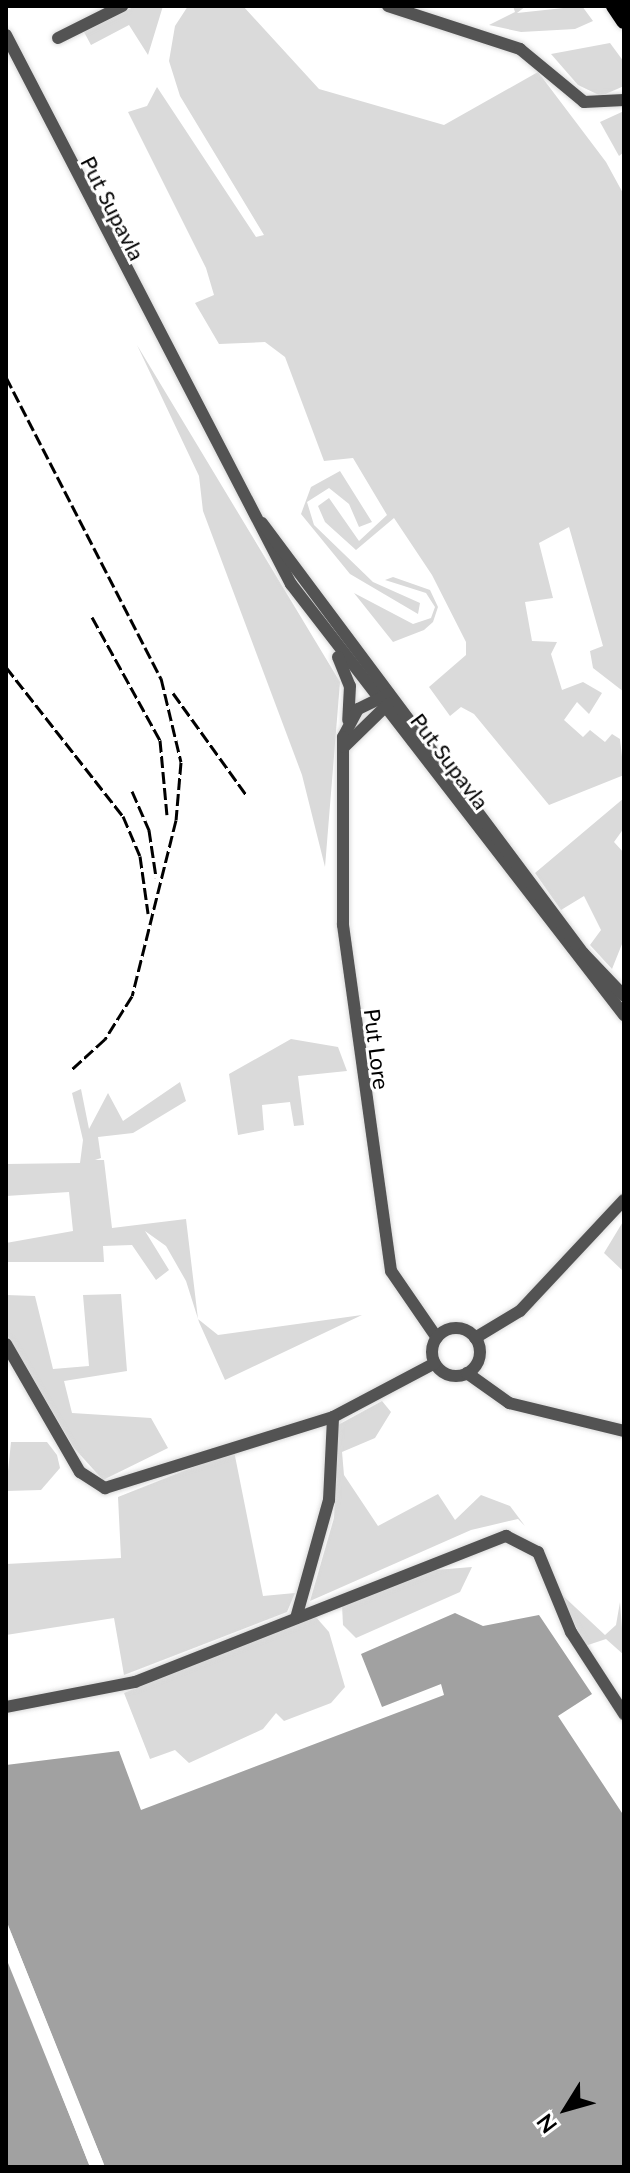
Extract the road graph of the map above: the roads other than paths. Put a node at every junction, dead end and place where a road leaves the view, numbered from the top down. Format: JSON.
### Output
{"nodes":[{"id":1,"x":122,"y":6,"type":"edge"},
{"id":2,"x":388,"y":6,"type":"edge"},
{"id":3,"x":614,"y":6,"type":"edge"},
{"id":4,"x":624,"y":21,"type":"edge"},
{"id":5,"x":6,"y":35,"type":"edge"},
{"id":6,"x":58,"y":38,"type":"dead end"},
{"id":7,"x":624,"y":100,"type":"edge"},
{"id":8,"x":260,"y":521,"type":"junction"},
{"id":9,"x":329,"y":636,"type":"junction"},
{"id":10,"x":389,"y":694,"type":"junction"},
{"id":11,"x":376,"y":697,"type":"junction"},
{"id":12,"x":385,"y":708,"type":"junction"},
{"id":13,"x":347,"y":725,"type":"junction"},
{"id":14,"x":343,"y":750,"type":"junction"},
{"id":15,"x":624,"y":996,"type":"edge"},
{"id":16,"x":624,"y":1015,"type":"edge"},
{"id":17,"x":624,"y":1200,"type":"edge"},
{"id":18,"x":437,"y":1338,"type":"junction"},
{"id":19,"x":475,"y":1338,"type":"junction"},
{"id":20,"x":6,"y":1344,"type":"edge"},
{"id":21,"x":435,"y":1363,"type":"junction"},
{"id":22,"x":467,"y":1373,"type":"junction"},
{"id":23,"x":333,"y":1417,"type":"junction"},
{"id":24,"x":624,"y":1431,"type":"edge"},
{"id":25,"x":296,"y":1618,"type":"junction"},
{"id":26,"x":6,"y":1707,"type":"edge"},
{"id":27,"x":624,"y":1714,"type":"edge"}],
"edges":[{"from":1,"to":6,"type":"street"},
{"from":2,"to":7,"type":"street"},
{"from":3,"to":4,"type":"main road"},
{"from":5,"to":8,"type":"street","name":"Put Supavla"},
{"from":8,"to":9,"type":"street","name":"Put Supavla"},
{"from":8,"to":10,"type":"street","name":"Put Supavla"},
{"from":9,"to":11,"type":"street","name":"Put Supavla"},
{"from":9,"to":13,"type":"street","name":"Put Lore"},
{"from":10,"to":11,"type":"street"},
{"from":10,"to":12,"type":"street"},
{"from":10,"to":15,"type":"street","name":"Put Supavla"},
{"from":11,"to":12,"type":"street","name":"Put Supavla"},
{"from":11,"to":13,"type":"street"},
{"from":12,"to":14,"type":"street"},
{"from":12,"to":16,"type":"street","name":"Put Supavla"},
{"from":13,"to":14,"type":"street","name":"Put Lore"},
{"from":14,"to":18,"type":"street","name":"Put Lore"},
{"from":17,"to":19,"type":"street"},
{"from":18,"to":19,"type":"street"},
{"from":18,"to":21,"type":"street"},
{"from":19,"to":22,"type":"street"},
{"from":20,"to":23,"type":"street"},
{"from":21,"to":22,"type":"street"},
{"from":21,"to":23,"type":"street"},
{"from":22,"to":24,"type":"street"},
{"from":23,"to":25,"type":"street"},
{"from":25,"to":26,"type":"street"},
{"from":25,"to":27,"type":"street"}]}
